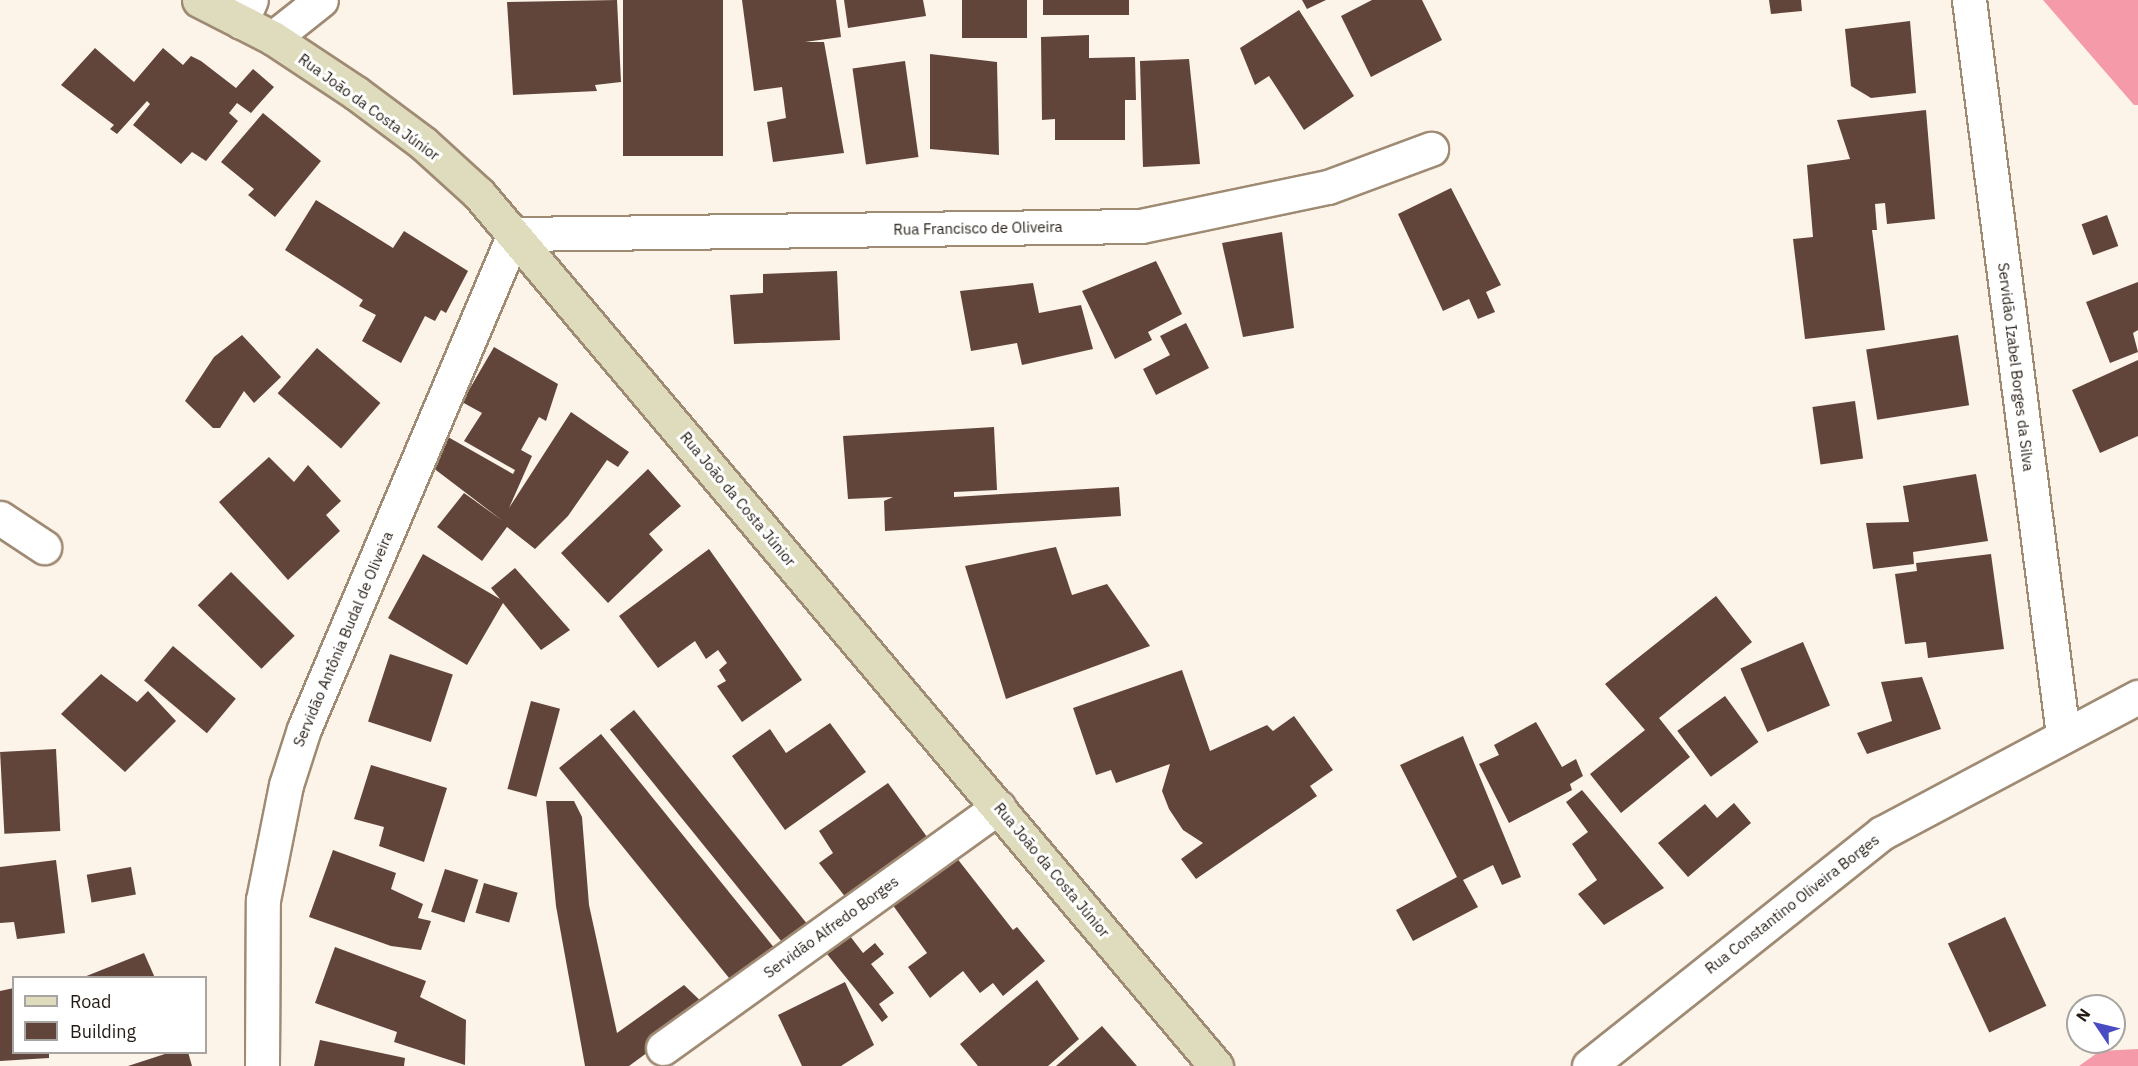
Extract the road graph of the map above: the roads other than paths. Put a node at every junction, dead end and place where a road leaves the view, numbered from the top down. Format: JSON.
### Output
{"nodes":[{"id":1,"x":199,"y":0,"type":"edge"},
{"id":2,"x":321,"y":0,"type":"edge"},
{"id":3,"x":1969,"y":0,"type":"edge"},
{"id":4,"x":246,"y":11,"type":"edge"},
{"id":5,"x":273,"y":38,"type":"junction"},
{"id":6,"x":1431,"y":149,"type":"dead end"},
{"id":7,"x":514,"y":234,"type":"junction"},
{"id":8,"x":0,"y":518,"type":"edge"},
{"id":9,"x":44,"y":547,"type":"dead end"},
{"id":10,"x":2138,"y":697,"type":"edge"},
{"id":11,"x":2063,"y":735,"type":"junction"},
{"id":12,"x":999,"y":807,"type":"junction"},
{"id":13,"x":663,"y":1048,"type":"dead end"},
{"id":14,"x":262,"y":1066,"type":"edge"},
{"id":15,"x":1216,"y":1066,"type":"edge"},
{"id":16,"x":1588,"y":1066,"type":"edge"}],
"edges":[{"from":1,"to":4,"type":"main road","name":"Rua João da Costa Júnior"},
{"from":2,"to":5,"type":"street"},
{"from":3,"to":11,"type":"street","name":"Servidão Izabel Borges da Silva"},
{"from":4,"to":5,"type":"main road","name":"Rua João da Costa Júnior"},
{"from":5,"to":7,"type":"main road","name":"Rua João da Costa Júnior"},
{"from":6,"to":7,"type":"street","name":"Rua Francisco de Oliveira"},
{"from":7,"to":12,"type":"main road","name":"Rua João da Costa Júnior"},
{"from":7,"to":14,"type":"street","name":"Servidão Antônia Budal de Oliveira"},
{"from":8,"to":9,"type":"street"},
{"from":10,"to":11,"type":"street","name":"Rua Constantino Oliveira Borges"},
{"from":11,"to":16,"type":"street","name":"Rua Constantino Oliveira Borges"},
{"from":12,"to":13,"type":"street","name":"Servidão Alfredo Borges"},
{"from":12,"to":15,"type":"main road","name":"Rua João da Costa Júnior"}]}
